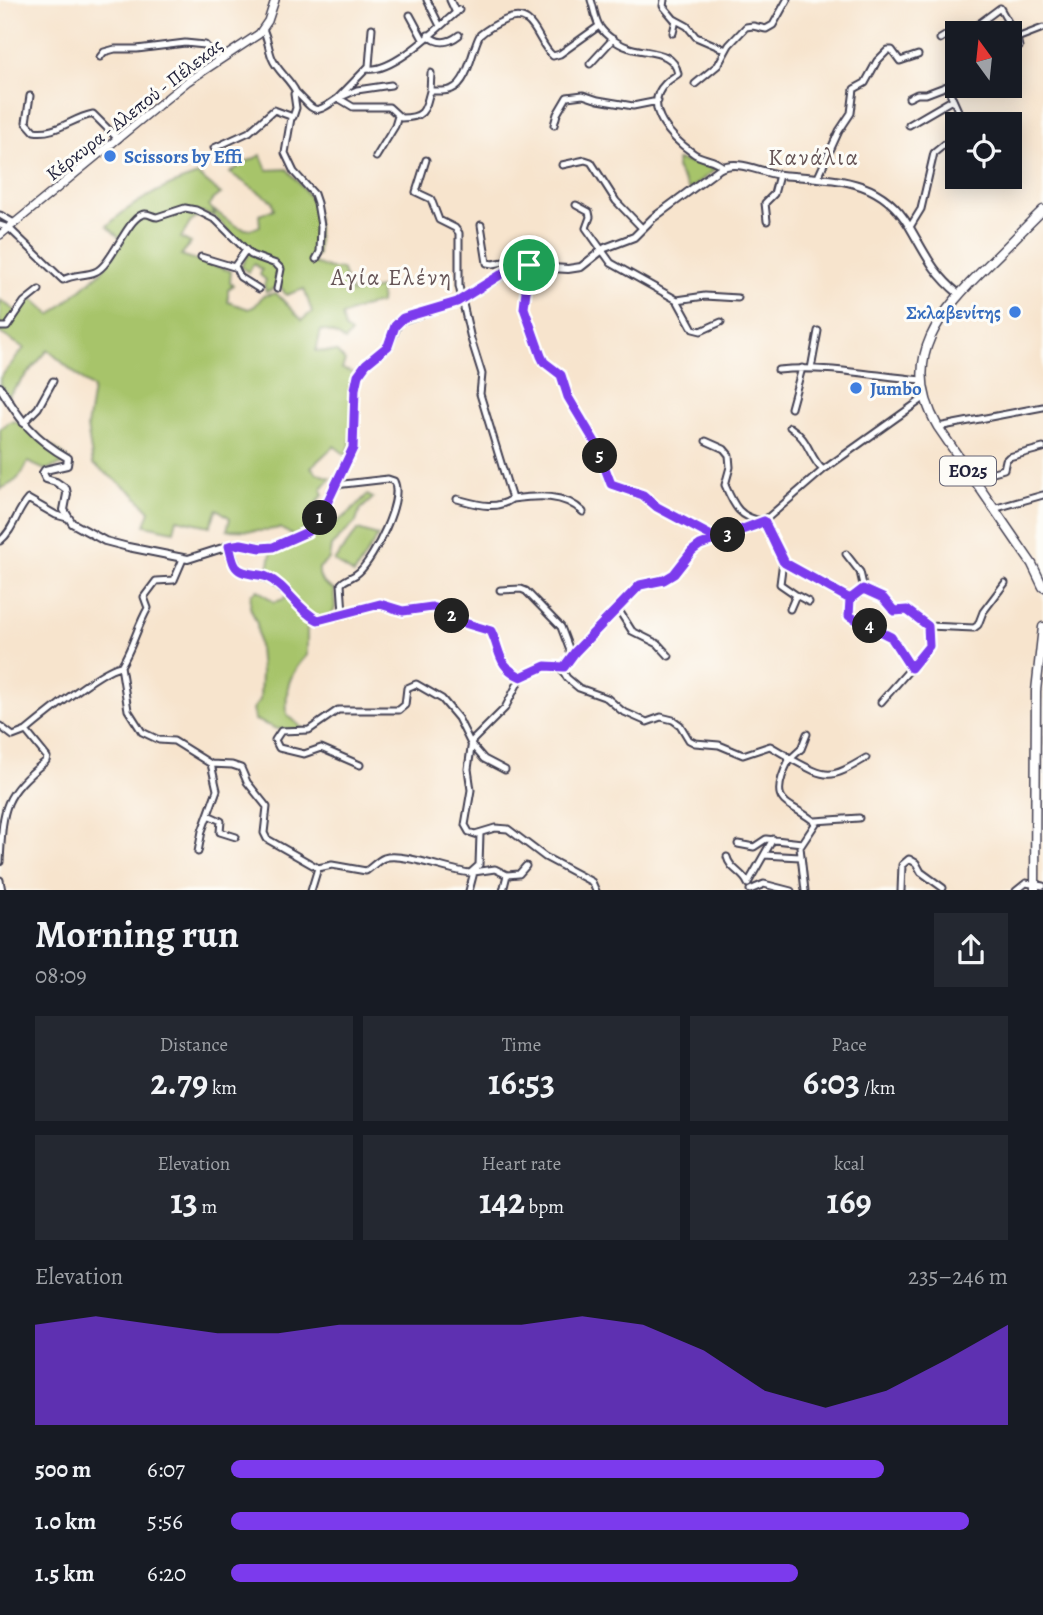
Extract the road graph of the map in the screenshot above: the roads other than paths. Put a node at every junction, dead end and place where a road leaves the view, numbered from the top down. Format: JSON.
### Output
{"nodes":[{"id":1,"x":275,"y":0,"type":"edge"},
{"id":2,"x":427,"y":0,"type":"edge"},
{"id":3,"x":450,"y":0,"type":"edge"},
{"id":4,"x":592,"y":0,"type":"edge"},
{"id":5,"x":664,"y":0,"type":"edge"},
{"id":6,"x":787,"y":0,"type":"edge"},
{"id":7,"x":410,"y":15,"type":"dead end"},
{"id":8,"x":676,"y":20,"type":"junction"},
{"id":9,"x":982,"y":21,"type":"edge"},
{"id":10,"x":1007,"y":21,"type":"edge"},
{"id":11,"x":440,"y":26,"type":"junction"},
{"id":12,"x":598,"y":26,"type":"junction"},
{"id":13,"x":372,"y":28,"type":"dead end"},
{"id":14,"x":1043,"y":28,"type":"edge"},
{"id":15,"x":263,"y":29,"type":"junction"},
{"id":16,"x":673,"y":33,"type":"dead end"},
{"id":17,"x":459,"y":35,"type":"dead end"},
{"id":18,"x":945,"y":36,"type":"edge"},
{"id":19,"x":1022,"y":36,"type":"edge"},
{"id":20,"x":426,"y":37,"type":"junction"},
{"id":21,"x":613,"y":39,"type":"junction"},
{"id":22,"x":940,"y":39,"type":"dead end"},
{"id":23,"x":726,"y":50,"type":"junction"},
{"id":24,"x":918,"y":55,"type":"dead end"},
{"id":25,"x":100,"y":57,"type":"dead end"},
{"id":26,"x":218,"y":60,"type":"junction"},
{"id":27,"x":590,"y":64,"type":"dead end"},
{"id":28,"x":367,"y":69,"type":"junction"},
{"id":29,"x":430,"y":73,"type":"dead end"},
{"id":30,"x":695,"y":84,"type":"dead end"},
{"id":31,"x":391,"y":85,"type":"dead end"},
{"id":32,"x":945,"y":87,"type":"edge"},
{"id":33,"x":430,"y":91,"type":"junction"},
{"id":34,"x":296,"y":92,"type":"junction"},
{"id":35,"x":30,"y":96,"type":"dead end"},
{"id":36,"x":338,"y":98,"type":"junction"},
{"id":37,"x":909,"y":98,"type":"dead end"},
{"id":38,"x":952,"y":100,"type":"joint"},
{"id":39,"x":658,"y":101,"type":"junction"},
{"id":40,"x":958,"y":112,"type":"edge"},
{"id":41,"x":398,"y":116,"type":"junction"},
{"id":42,"x":291,"y":118,"type":"junction"},
{"id":43,"x":554,"y":125,"type":"dead end"},
{"id":44,"x":909,"y":125,"type":"dead end"},
{"id":45,"x":118,"y":139,"type":"junction"},
{"id":46,"x":945,"y":143,"type":"edge"},
{"id":47,"x":214,"y":148,"type":"dead end"},
{"id":48,"x":376,"y":157,"type":"dead end"},
{"id":49,"x":426,"y":160,"type":"dead end"},
{"id":50,"x":562,"y":165,"type":"dead end"},
{"id":51,"x":723,"y":167,"type":"junction"},
{"id":52,"x":779,"y":175,"type":"junction"},
{"id":53,"x":817,"y":177,"type":"junction"},
{"id":54,"x":576,"y":205,"type":"dead end"},
{"id":55,"x":1043,"y":210,"type":"edge"},
{"id":56,"x":0,"y":215,"type":"edge"},
{"id":57,"x":767,"y":221,"type":"dead end"},
{"id":58,"x":0,"y":225,"type":"edge"},
{"id":59,"x":481,"y":225,"type":"dead end"},
{"id":60,"x":11,"y":226,"type":"junction"},
{"id":61,"x":910,"y":227,"type":"junction"},
{"id":62,"x":642,"y":229,"type":"junction"},
{"id":63,"x":0,"y":235,"type":"edge"},
{"id":64,"x":246,"y":250,"type":"junction"},
{"id":65,"x":601,"y":250,"type":"junction"},
{"id":66,"x":201,"y":257,"type":"dead end"},
{"id":67,"x":316,"y":259,"type":"dead end"},
{"id":68,"x":520,"y":265,"type":"junction"},
{"id":69,"x":529,"y":265,"type":"junction"},
{"id":70,"x":235,"y":266,"type":"junction"},
{"id":71,"x":259,"y":289,"type":"dead end"},
{"id":72,"x":277,"y":289,"type":"dead end"},
{"id":73,"x":39,"y":290,"type":"dead end"},
{"id":74,"x":958,"y":294,"type":"junction"},
{"id":75,"x":738,"y":298,"type":"dead end"},
{"id":76,"x":462,"y":299,"type":"junction"},
{"id":77,"x":677,"y":300,"type":"junction"},
{"id":78,"x":721,"y":322,"type":"dead end"},
{"id":79,"x":0,"y":327,"type":"edge"},
{"id":80,"x":818,"y":331,"type":"dead end"},
{"id":81,"x":802,"y":368,"type":"junction"},
{"id":82,"x":811,"y":369,"type":"junction"},
{"id":83,"x":778,"y":370,"type":"dead end"},
{"id":84,"x":922,"y":380,"type":"junction"},
{"id":85,"x":52,"y":381,"type":"dead end"},
{"id":86,"x":0,"y":387,"type":"edge"},
{"id":87,"x":924,"y":398,"type":"junction"},
{"id":88,"x":1043,"y":407,"type":"edge"},
{"id":89,"x":791,"y":408,"type":"dead end"},
{"id":90,"x":23,"y":423,"type":"junction"},
{"id":91,"x":790,"y":427,"type":"dead end"},
{"id":92,"x":937,"y":427,"type":"junction"},
{"id":93,"x":706,"y":441,"type":"dead end"},
{"id":94,"x":1043,"y":448,"type":"edge"},
{"id":95,"x":823,"y":470,"type":"junction"},
{"id":96,"x":972,"y":478,"type":"junction"},
{"id":97,"x":335,"y":485,"type":"junction"},
{"id":98,"x":1043,"y":495,"type":"edge"},
{"id":99,"x":457,"y":499,"type":"dead end"},
{"id":100,"x":512,"y":499,"type":"junction"},
{"id":101,"x":993,"y":509,"type":"junction"},
{"id":102,"x":583,"y":512,"type":"dead end"},
{"id":103,"x":67,"y":518,"type":"junction"},
{"id":104,"x":764,"y":521,"type":"junction"},
{"id":105,"x":717,"y":539,"type":"junction"},
{"id":106,"x":0,"y":541,"type":"edge"},
{"id":107,"x":229,"y":546,"type":"junction"},
{"id":108,"x":846,"y":554,"type":"dead end"},
{"id":109,"x":183,"y":559,"type":"junction"},
{"id":110,"x":783,"y":561,"type":"junction"},
{"id":111,"x":1005,"y":583,"type":"dead end"},
{"id":112,"x":1043,"y":587,"type":"edge"},
{"id":113,"x":864,"y":589,"type":"junction"},
{"id":114,"x":500,"y":590,"type":"dead end"},
{"id":115,"x":796,"y":595,"type":"junction"},
{"id":116,"x":850,"y":599,"type":"junction"},
{"id":117,"x":809,"y":602,"type":"dead end"},
{"id":118,"x":618,"y":608,"type":"junction"},
{"id":119,"x":790,"y":609,"type":"dead end"},
{"id":120,"x":343,"y":613,"type":"junction"},
{"id":121,"x":928,"y":626,"type":"junction"},
{"id":122,"x":1043,"y":627,"type":"edge"},
{"id":123,"x":572,"y":656,"type":"junction"},
{"id":124,"x":669,"y":656,"type":"dead end"},
{"id":125,"x":121,"y":666,"type":"junction"},
{"id":126,"x":1040,"y":667,"type":"edge"},
{"id":127,"x":561,"y":668,"type":"junction"},
{"id":128,"x":911,"y":668,"type":"junction"},
{"id":129,"x":521,"y":677,"type":"junction"},
{"id":130,"x":881,"y":702,"type":"dead end"},
{"id":131,"x":1039,"y":716,"type":"edge"},
{"id":132,"x":0,"y":726,"type":"edge"},
{"id":133,"x":26,"y":731,"type":"junction"},
{"id":134,"x":807,"y":734,"type":"dead end"},
{"id":135,"x":471,"y":744,"type":"junction"},
{"id":136,"x":866,"y":758,"type":"dead end"},
{"id":137,"x":790,"y":760,"type":"junction"},
{"id":138,"x":211,"y":764,"type":"junction"},
{"id":139,"x":360,"y":765,"type":"dead end"},
{"id":140,"x":505,"y":770,"type":"dead end"},
{"id":141,"x":208,"y":815,"type":"junction"},
{"id":142,"x":859,"y":818,"type":"dead end"},
{"id":143,"x":815,"y":821,"type":"junction"},
{"id":144,"x":480,"y":834,"type":"junction"},
{"id":145,"x":236,"y":837,"type":"dead end"},
{"id":146,"x":773,"y":839,"type":"junction"},
{"id":147,"x":802,"y":843,"type":"junction"},
{"id":148,"x":738,"y":844,"type":"dead end"},
{"id":149,"x":198,"y":852,"type":"dead end"},
{"id":150,"x":764,"y":855,"type":"junction"},
{"id":151,"x":727,"y":857,"type":"dead end"},
{"id":152,"x":800,"y":857,"type":"junction"},
{"id":153,"x":0,"y":862,"type":"edge"},
{"id":154,"x":526,"y":866,"type":"dead end"},
{"id":155,"x":318,"y":867,"type":"junction"},
{"id":156,"x":474,"y":872,"type":"junction"},
{"id":157,"x":507,"y":875,"type":"junction"},
{"id":158,"x":748,"y":883,"type":"junction"},
{"id":159,"x":1038,"y":886,"type":"edge"},
{"id":160,"x":943,"y":888,"type":"dead end"},
{"id":161,"x":312,"y":890,"type":"edge"},
{"id":162,"x":469,"y":890,"type":"edge"},
{"id":163,"x":503,"y":890,"type":"edge"},
{"id":164,"x":596,"y":890,"type":"edge"},
{"id":165,"x":750,"y":890,"type":"edge"},
{"id":166,"x":787,"y":890,"type":"edge"},
{"id":167,"x":805,"y":890,"type":"edge"},
{"id":168,"x":901,"y":890,"type":"edge"},
{"id":169,"x":1017,"y":890,"type":"edge"}],
"edges":[{"from":1,"to":15,"type":"main road"},
{"from":2,"to":11,"type":"street"},
{"from":3,"to":11,"type":"street"},
{"from":4,"to":12,"type":"street"},
{"from":5,"to":8,"type":"street"},
{"from":6,"to":23,"type":"street"},
{"from":7,"to":20,"type":"street"},
{"from":8,"to":16,"type":"street"},
{"from":8,"to":23,"type":"street"},
{"from":9,"to":10,"type":"street"},
{"from":11,"to":20,"type":"street"},
{"from":12,"to":21,"type":"street"},
{"from":12,"to":33,"type":"street"},
{"from":13,"to":28,"type":"street"},
{"from":14,"to":19,"type":"street"},
{"from":15,"to":26,"type":"main road","name":"Κέρκυρα - Αλεπού - Πέλεκας"},
{"from":15,"to":34,"type":"street"},
{"from":17,"to":20,"type":"street"},
{"from":18,"to":22,"type":"street"},
{"from":20,"to":28,"type":"street"},
{"from":21,"to":27,"type":"street"},
{"from":21,"to":39,"type":"street"},
{"from":23,"to":30,"type":"street"},
{"from":24,"to":53,"type":"street"},
{"from":25,"to":26,"type":"street"},
{"from":26,"to":45,"type":"main road","name":"Κέρκυρα - Αλεπού - Πέλεκας"},
{"from":28,"to":36,"type":"street"},
{"from":29,"to":33,"type":"street"},
{"from":31,"to":36,"type":"street"},
{"from":32,"to":37,"type":"street"},
{"from":33,"to":41,"type":"street"},
{"from":34,"to":36,"type":"street"},
{"from":34,"to":42,"type":"street"},
{"from":35,"to":45,"type":"street"},
{"from":36,"to":41,"type":"street"},
{"from":38,"to":40,"type":"street"},
{"from":38,"to":44,"type":"street"},
{"from":39,"to":43,"type":"street"},
{"from":39,"to":51,"type":"street"},
{"from":41,"to":48,"type":"street"},
{"from":42,"to":47,"type":"street"},
{"from":42,"to":67,"type":"street"},
{"from":45,"to":60,"type":"main road","name":"Κέρκυρα - Αλεπού - Πέλεκας"},
{"from":46,"to":61,"type":"street"},
{"from":49,"to":76,"type":"street"},
{"from":50,"to":62,"type":"street"},
{"from":51,"to":52,"type":"street"},
{"from":51,"to":62,"type":"street"},
{"from":52,"to":53,"type":"street"},
{"from":52,"to":57,"type":"street"},
{"from":53,"to":61,"type":"street"},
{"from":54,"to":65,"type":"street"},
{"from":55,"to":74,"type":"main road","number":"ΕΟ25"},
{"from":56,"to":60,"type":"street"},
{"from":58,"to":60,"type":"street"},
{"from":59,"to":68,"type":"street"},
{"from":60,"to":63,"type":"main road","name":"Κέρκυρα - Αλεπού - Πέλεκας"},
{"from":60,"to":64,"type":"street"},
{"from":61,"to":74,"type":"street"},
{"from":62,"to":65,"type":"street"},
{"from":64,"to":70,"type":"street"},
{"from":64,"to":72,"type":"street"},
{"from":65,"to":69,"type":"street"},
{"from":65,"to":77,"type":"street"},
{"from":66,"to":70,"type":"street"},
{"from":68,"to":69,"type":"street"},
{"from":68,"to":76,"type":"street"},
{"from":69,"to":105,"type":"street"},
{"from":70,"to":71,"type":"street"},
{"from":73,"to":79,"type":"street"},
{"from":74,"to":84,"type":"main road","number":"ΕΟ25"},
{"from":75,"to":77,"type":"street"},
{"from":76,"to":97,"type":"street"},
{"from":76,"to":100,"type":"street"},
{"from":77,"to":78,"type":"street"},
{"from":80,"to":82,"type":"street"},
{"from":81,"to":82,"type":"street"},
{"from":81,"to":83,"type":"street"},
{"from":81,"to":89,"type":"street"},
{"from":82,"to":84,"type":"street"},
{"from":84,"to":87,"type":"main road","number":"ΕΟ25"},
{"from":85,"to":90,"type":"street"},
{"from":86,"to":90,"type":"street"},
{"from":87,"to":92,"type":"main road","number":"ΕΟ25"},
{"from":87,"to":95,"type":"street"},
{"from":88,"to":92,"type":"street"},
{"from":90,"to":103,"type":"street"},
{"from":91,"to":95,"type":"street"},
{"from":92,"to":96,"type":"main road","number":"ΕΟ25"},
{"from":93,"to":104,"type":"street"},
{"from":94,"to":96,"type":"street"},
{"from":95,"to":104,"type":"street"},
{"from":96,"to":101,"type":"main road","number":"ΕΟ25"},
{"from":97,"to":107,"type":"street"},
{"from":97,"to":120,"type":"street"},
{"from":98,"to":101,"type":"street"},
{"from":99,"to":100,"type":"street"},
{"from":100,"to":102,"type":"street"},
{"from":101,"to":112,"type":"main road","number":"ΕΟ25"},
{"from":103,"to":106,"type":"street"},
{"from":103,"to":109,"type":"street"},
{"from":104,"to":105,"type":"street"},
{"from":104,"to":110,"type":"street"},
{"from":105,"to":118,"type":"street"},
{"from":107,"to":109,"type":"street"},
{"from":107,"to":120,"type":"street"},
{"from":108,"to":113,"type":"street"},
{"from":109,"to":125,"type":"street"},
{"from":110,"to":115,"type":"street"},
{"from":110,"to":116,"type":"street"},
{"from":111,"to":121,"type":"street"},
{"from":113,"to":116,"type":"street"},
{"from":113,"to":121,"type":"street"},
{"from":114,"to":123,"type":"street"},
{"from":115,"to":117,"type":"street"},
{"from":115,"to":119,"type":"street"},
{"from":116,"to":128,"type":"street"},
{"from":118,"to":123,"type":"street"},
{"from":118,"to":124,"type":"street"},
{"from":120,"to":129,"type":"street"},
{"from":121,"to":128,"type":"street"},
{"from":122,"to":126,"type":"main road"},
{"from":123,"to":127,"type":"street"},
{"from":125,"to":133,"type":"street"},
{"from":125,"to":138,"type":"street"},
{"from":126,"to":131,"type":"main road"},
{"from":127,"to":129,"type":"street"},
{"from":127,"to":137,"type":"street"},
{"from":128,"to":130,"type":"street"},
{"from":129,"to":135,"type":"street"},
{"from":131,"to":159,"type":"main road"},
{"from":132,"to":133,"type":"street"},
{"from":133,"to":153,"type":"street"},
{"from":134,"to":137,"type":"street"},
{"from":135,"to":139,"type":"street"},
{"from":135,"to":140,"type":"street"},
{"from":135,"to":144,"type":"street"},
{"from":136,"to":137,"type":"street"},
{"from":137,"to":143,"type":"street"},
{"from":138,"to":141,"type":"street"},
{"from":138,"to":155,"type":"street"},
{"from":141,"to":145,"type":"street"},
{"from":141,"to":149,"type":"street"},
{"from":142,"to":143,"type":"street"},
{"from":143,"to":147,"type":"street"},
{"from":144,"to":156,"type":"street"},
{"from":144,"to":164,"type":"street"},
{"from":146,"to":147,"type":"street"},
{"from":146,"to":148,"type":"street"},
{"from":146,"to":150,"type":"street"},
{"from":147,"to":152,"type":"street"},
{"from":150,"to":152,"type":"street"},
{"from":150,"to":158,"type":"street"},
{"from":151,"to":158,"type":"street"},
{"from":152,"to":167,"type":"street"},
{"from":154,"to":157,"type":"street"},
{"from":155,"to":156,"type":"street"},
{"from":155,"to":161,"type":"street"},
{"from":156,"to":157,"type":"street"},
{"from":156,"to":162,"type":"street"},
{"from":157,"to":163,"type":"street"},
{"from":158,"to":165,"type":"street"},
{"from":159,"to":169,"type":"street"},
{"from":160,"to":168,"type":"street"},
{"from":165,"to":166,"type":"street"}]}
